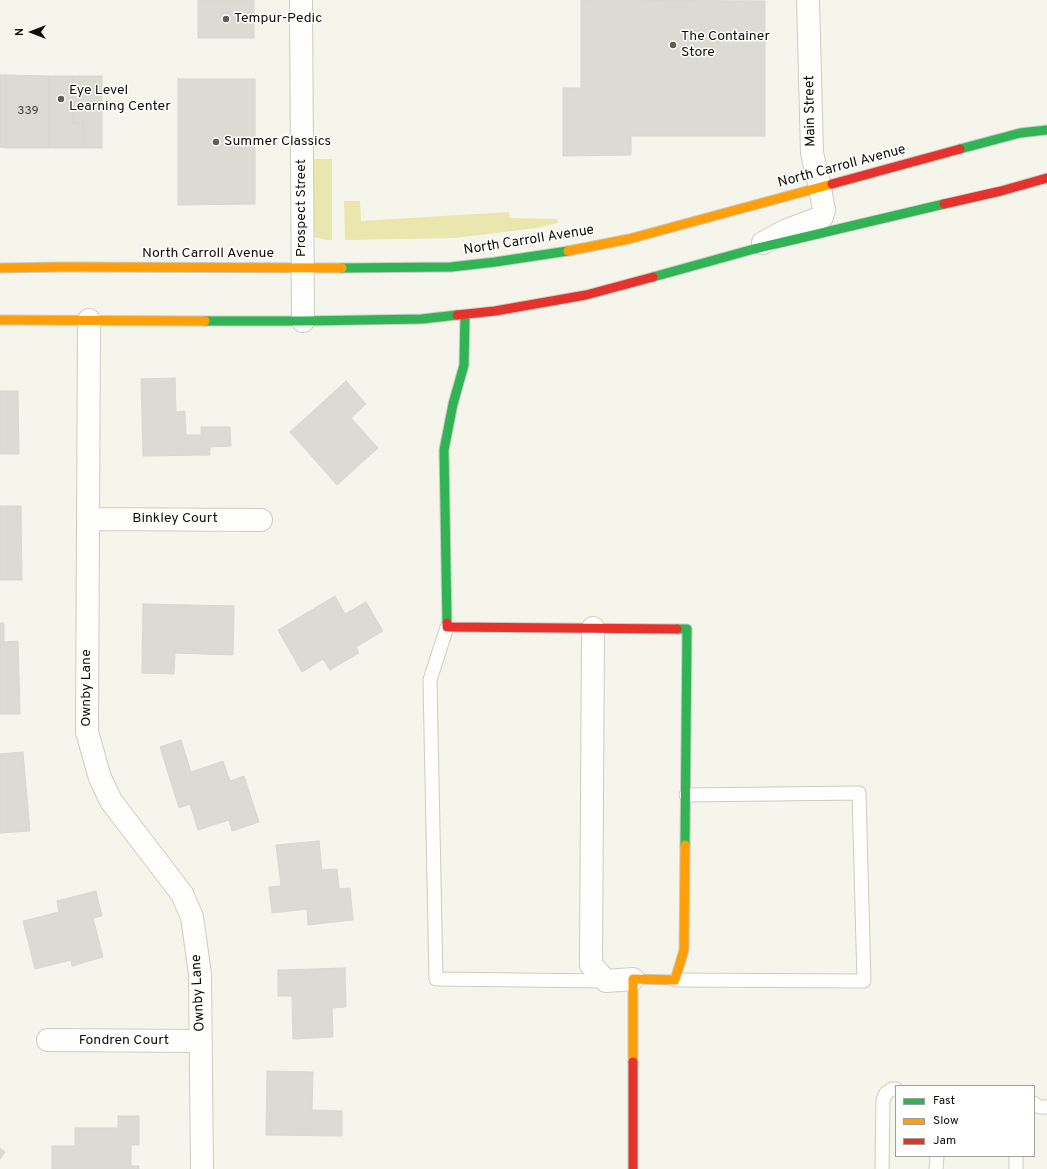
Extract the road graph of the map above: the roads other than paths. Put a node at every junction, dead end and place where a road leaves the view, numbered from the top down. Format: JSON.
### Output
{"nodes":[{"id":1,"x":301,"y":0,"type":"edge"},
{"id":2,"x":808,"y":0,"type":"edge"},
{"id":3,"x":1047,"y":130,"type":"edge"},
{"id":4,"x":1046,"y":179,"type":"edge"},
{"id":5,"x":820,"y":188,"type":"junction"},
{"id":6,"x":754,"y":249,"type":"junction"},
{"id":7,"x":0,"y":268,"type":"edge"},
{"id":8,"x":302,"y":269,"type":"junction"},
{"id":9,"x":465,"y":314,"type":"junction"},
{"id":10,"x":0,"y":320,"type":"edge"},
{"id":11,"x":88,"y":320,"type":"junction"},
{"id":12,"x":303,"y":321,"type":"junction"},
{"id":13,"x":88,"y":519,"type":"junction"},
{"id":14,"x":261,"y":520,"type":"dead end"},
{"id":15,"x":447,"y":627,"type":"junction"},
{"id":16,"x":592,"y":628,"type":"junction"},
{"id":17,"x":686,"y":796,"type":"junction"},
{"id":18,"x":633,"y":979,"type":"junction"},
{"id":19,"x":675,"y":980,"type":"junction"},
{"id":20,"x":606,"y":981,"type":"junction"},
{"id":21,"x":48,"y":1040,"type":"dead end"},
{"id":22,"x":201,"y":1042,"type":"junction"},
{"id":23,"x":895,"y":1089,"type":"edge"},
{"id":24,"x":1035,"y":1104,"type":"edge"},
{"id":25,"x":1047,"y":1107,"type":"edge"},
{"id":26,"x":937,"y":1157,"type":"edge"},
{"id":27,"x":1016,"y":1157,"type":"edge"},
{"id":28,"x":202,"y":1169,"type":"edge"},
{"id":29,"x":633,"y":1169,"type":"edge"},
{"id":30,"x":882,"y":1169,"type":"edge"},
{"id":31,"x":936,"y":1169,"type":"edge"},
{"id":32,"x":1016,"y":1169,"type":"edge"}],
"edges":[{"from":1,"to":8,"type":"street","name":"Prospect Street"},
{"from":2,"to":5,"type":"street","name":"Main Street"},
{"from":3,"to":5,"type":"main road","name":"North Carroll Avenue"},
{"from":4,"to":6,"type":"main road"},
{"from":5,"to":6,"type":"street","name":"Main Street"},
{"from":5,"to":8,"type":"main road","name":"North Carroll Avenue"},
{"from":6,"to":9,"type":"main road"},
{"from":7,"to":8,"type":"main road","name":"North Carroll Avenue"},
{"from":8,"to":12,"type":"street","name":"Prospect Street"},
{"from":9,"to":12,"type":"main road"},
{"from":9,"to":15,"type":"main road"},
{"from":10,"to":11,"type":"main road"},
{"from":11,"to":12,"type":"main road"},
{"from":11,"to":13,"type":"street","name":"Ownby Lane"},
{"from":13,"to":14,"type":"street","name":"Binkley Court"},
{"from":13,"to":22,"type":"street","name":"Ownby Lane"},
{"from":15,"to":16,"type":"main road"},
{"from":15,"to":20,"type":"lane"},
{"from":16,"to":17,"type":"main road"},
{"from":16,"to":20,"type":"street"},
{"from":17,"to":19,"type":"main road"},
{"from":17,"to":19,"type":"lane"},
{"from":18,"to":19,"type":"main road"},
{"from":18,"to":20,"type":"street"},
{"from":18,"to":29,"type":"main road"},
{"from":21,"to":22,"type":"street","name":"Fondren Court"},
{"from":22,"to":28,"type":"street","name":"Ownby Lane"},
{"from":23,"to":30,"type":"lane"},
{"from":24,"to":25,"type":"lane"},
{"from":26,"to":31,"type":"lane"},
{"from":27,"to":32,"type":"lane"}]}
